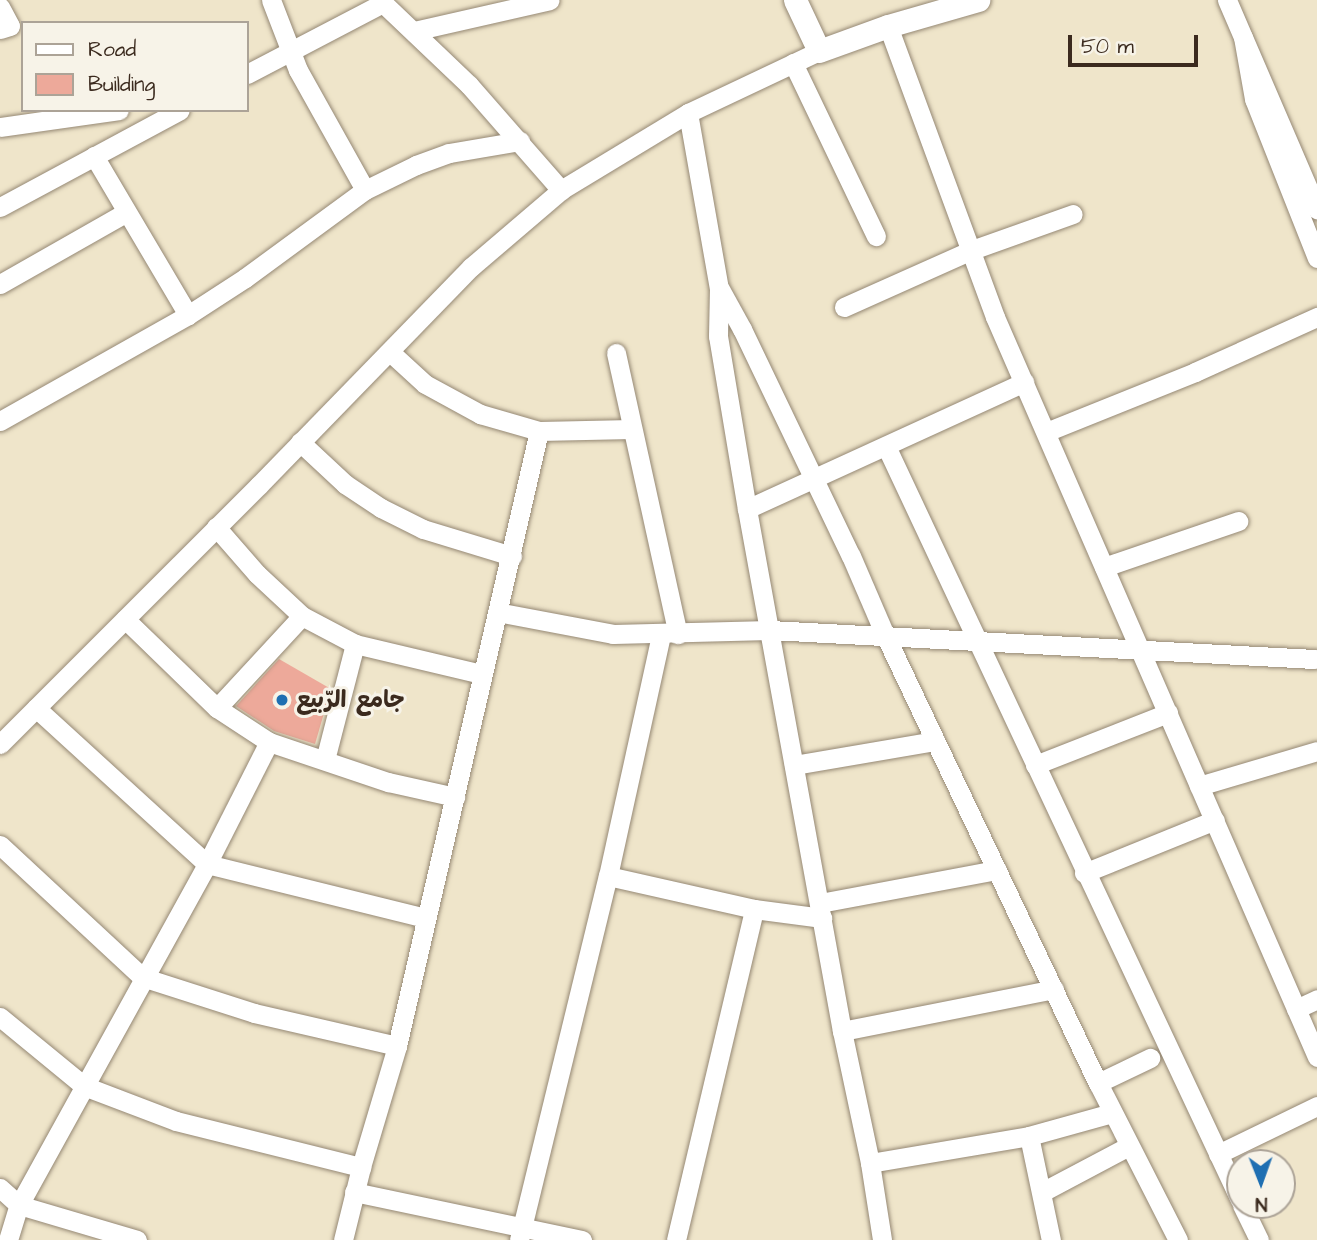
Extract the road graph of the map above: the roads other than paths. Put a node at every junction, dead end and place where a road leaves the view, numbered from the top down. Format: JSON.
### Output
{"nodes":[{"id":1,"x":271,"y":0,"type":"edge"},
{"id":2,"x":550,"y":0,"type":"edge"},
{"id":3,"x":794,"y":0,"type":"edge"},
{"id":4,"x":978,"y":0,"type":"edge"},
{"id":5,"x":1227,"y":0,"type":"edge"},
{"id":6,"x":380,"y":2,"type":"edge"},
{"id":7,"x":0,"y":7,"type":"edge"},
{"id":8,"x":888,"y":26,"type":"junction"},
{"id":9,"x":0,"y":29,"type":"edge"},
{"id":10,"x":414,"y":31,"type":"junction"},
{"id":11,"x":1243,"y":37,"type":"junction"},
{"id":12,"x":292,"y":50,"type":"junction"},
{"id":13,"x":819,"y":51,"type":"junction"},
{"id":14,"x":793,"y":63,"type":"junction"},
{"id":15,"x":248,"y":73,"type":"edge"},
{"id":16,"x":105,"y":112,"type":"edge"},
{"id":17,"x":176,"y":112,"type":"edge"},
{"id":18,"x":688,"y":113,"type":"junction"},
{"id":19,"x":0,"y":127,"type":"edge"},
{"id":20,"x":520,"y":141,"type":"junction"},
{"id":21,"x":94,"y":156,"type":"junction"},
{"id":22,"x":365,"y":190,"type":"junction"},
{"id":23,"x":561,"y":190,"type":"junction"},
{"id":24,"x":0,"y":207,"type":"edge"},
{"id":25,"x":1317,"y":209,"type":"edge"},
{"id":26,"x":125,"y":213,"type":"junction"},
{"id":27,"x":1073,"y":214,"type":"dead end"},
{"id":28,"x":876,"y":236,"type":"dead end"},
{"id":29,"x":969,"y":251,"type":"junction"},
{"id":30,"x":1317,"y":258,"type":"edge"},
{"id":31,"x":0,"y":284,"type":"edge"},
{"id":32,"x":719,"y":288,"type":"junction"},
{"id":33,"x":844,"y":307,"type":"dead end"},
{"id":34,"x":188,"y":315,"type":"junction"},
{"id":35,"x":1317,"y":317,"type":"edge"},
{"id":36,"x":390,"y":352,"type":"junction"},
{"id":37,"x":616,"y":353,"type":"dead end"},
{"id":38,"x":1024,"y":382,"type":"junction"},
{"id":39,"x":0,"y":421,"type":"edge"},
{"id":40,"x":632,"y":429,"type":"junction"},
{"id":41,"x":539,"y":431,"type":"junction"},
{"id":42,"x":1046,"y":432,"type":"junction"},
{"id":43,"x":300,"y":442,"type":"junction"},
{"id":44,"x":886,"y":446,"type":"junction"},
{"id":45,"x":812,"y":478,"type":"junction"},
{"id":46,"x":747,"y":509,"type":"junction"},
{"id":47,"x":1238,"y":521,"type":"dead end"},
{"id":48,"x":216,"y":527,"type":"junction"},
{"id":49,"x":512,"y":556,"type":"junction"},
{"id":50,"x":1104,"y":567,"type":"junction"},
{"id":51,"x":497,"y":612,"type":"junction"},
{"id":52,"x":302,"y":616,"type":"junction"},
{"id":53,"x":125,"y":619,"type":"junction"},
{"id":54,"x":770,"y":630,"type":"junction"},
{"id":55,"x":669,"y":634,"type":"junction"},
{"id":56,"x":885,"y":635,"type":"junction"},
{"id":57,"x":974,"y":639,"type":"junction"},
{"id":58,"x":355,"y":644,"type":"junction"},
{"id":59,"x":1140,"y":650,"type":"junction"},
{"id":60,"x":1315,"y":659,"type":"dead end"},
{"id":61,"x":482,"y":674,"type":"junction"},
{"id":62,"x":36,"y":708,"type":"junction"},
{"id":63,"x":217,"y":708,"type":"junction"},
{"id":64,"x":1168,"y":713,"type":"junction"},
{"id":65,"x":935,"y":741,"type":"junction"},
{"id":66,"x":270,"y":742,"type":"junction"},
{"id":67,"x":0,"y":744,"type":"edge"},
{"id":68,"x":1317,"y":751,"type":"edge"},
{"id":69,"x":325,"y":760,"type":"junction"},
{"id":70,"x":794,"y":765,"type":"junction"},
{"id":71,"x":1035,"y":765,"type":"junction"},
{"id":72,"x":1199,"y":786,"type":"junction"},
{"id":73,"x":455,"y":797,"type":"junction"},
{"id":74,"x":1214,"y":820,"type":"junction"},
{"id":75,"x":0,"y":845,"type":"edge"},
{"id":76,"x":207,"y":864,"type":"junction"},
{"id":77,"x":998,"y":870,"type":"junction"},
{"id":78,"x":1084,"y":873,"type":"junction"},
{"id":79,"x":608,"y":876,"type":"junction"},
{"id":80,"x":754,"y":909,"type":"junction"},
{"id":81,"x":821,"y":911,"type":"junction"},
{"id":82,"x":425,"y":918,"type":"junction"},
{"id":83,"x":142,"y":977,"type":"junction"},
{"id":84,"x":1054,"y":989,"type":"junction"},
{"id":85,"x":1317,"y":999,"type":"edge"},
{"id":86,"x":1296,"y":1009,"type":"junction"},
{"id":87,"x":0,"y":1017,"type":"edge"},
{"id":88,"x":842,"y":1031,"type":"junction"},
{"id":89,"x":397,"y":1046,"type":"junction"},
{"id":90,"x":1317,"y":1057,"type":"edge"},
{"id":91,"x":1150,"y":1058,"type":"dead end"},
{"id":92,"x":1098,"y":1083,"type":"junction"},
{"id":93,"x":84,"y":1086,"type":"junction"},
{"id":94,"x":1317,"y":1107,"type":"edge"},
{"id":95,"x":1112,"y":1113,"type":"junction"},
{"id":96,"x":1029,"y":1136,"type":"junction"},
{"id":97,"x":1129,"y":1146,"type":"junction"},
{"id":98,"x":1218,"y":1154,"type":"junction"},
{"id":99,"x":870,"y":1163,"type":"junction"},
{"id":100,"x":361,"y":1167,"type":"junction"},
{"id":101,"x":1226,"y":1171,"type":"edge"},
{"id":102,"x":0,"y":1188,"type":"edge"},
{"id":103,"x":354,"y":1192,"type":"junction"},
{"id":104,"x":1042,"y":1192,"type":"junction"},
{"id":105,"x":19,"y":1205,"type":"junction"},
{"id":106,"x":1249,"y":1219,"type":"edge"},
{"id":107,"x":521,"y":1234,"type":"edge"},
{"id":108,"x":8,"y":1240,"type":"edge"},
{"id":109,"x":137,"y":1240,"type":"edge"},
{"id":110,"x":344,"y":1240,"type":"edge"},
{"id":111,"x":582,"y":1240,"type":"edge"},
{"id":112,"x":676,"y":1240,"type":"edge"},
{"id":113,"x":882,"y":1240,"type":"edge"},
{"id":114,"x":1051,"y":1240,"type":"edge"},
{"id":115,"x":1178,"y":1240,"type":"edge"},
{"id":116,"x":1259,"y":1240,"type":"edge"}],
"edges":[{"from":1,"to":12,"type":"street"},
{"from":2,"to":10,"type":"street"},
{"from":3,"to":13,"type":"street"},
{"from":4,"to":8,"type":"street"},
{"from":5,"to":11,"type":"street"},
{"from":6,"to":10,"type":"street"},
{"from":6,"to":12,"type":"street"},
{"from":7,"to":9,"type":"street"},
{"from":8,"to":13,"type":"street"},
{"from":8,"to":29,"type":"street"},
{"from":10,"to":20,"type":"street"},
{"from":11,"to":25,"type":"street"},
{"from":11,"to":30,"type":"street"},
{"from":12,"to":15,"type":"street"},
{"from":12,"to":22,"type":"street"},
{"from":13,"to":14,"type":"street"},
{"from":14,"to":18,"type":"street"},
{"from":14,"to":28,"type":"street"},
{"from":16,"to":19,"type":"street"},
{"from":17,"to":21,"type":"street"},
{"from":18,"to":23,"type":"street"},
{"from":18,"to":32,"type":"street"},
{"from":20,"to":22,"type":"street"},
{"from":20,"to":23,"type":"street"},
{"from":21,"to":24,"type":"street"},
{"from":21,"to":26,"type":"street"},
{"from":22,"to":34,"type":"street"},
{"from":23,"to":36,"type":"street"},
{"from":26,"to":31,"type":"street"},
{"from":26,"to":34,"type":"street"},
{"from":27,"to":29,"type":"street"},
{"from":29,"to":33,"type":"street"},
{"from":29,"to":38,"type":"street"},
{"from":32,"to":45,"type":"street"},
{"from":32,"to":46,"type":"street"},
{"from":34,"to":39,"type":"street"},
{"from":35,"to":42,"type":"street"},
{"from":36,"to":41,"type":"street"},
{"from":36,"to":43,"type":"street"},
{"from":37,"to":40,"type":"street"},
{"from":38,"to":42,"type":"street"},
{"from":38,"to":44,"type":"street"},
{"from":40,"to":41,"type":"street"},
{"from":40,"to":55,"type":"street"},
{"from":41,"to":49,"type":"street"},
{"from":42,"to":50,"type":"street"},
{"from":43,"to":48,"type":"street"},
{"from":43,"to":49,"type":"street"},
{"from":44,"to":45,"type":"street"},
{"from":44,"to":57,"type":"street"},
{"from":45,"to":46,"type":"street"},
{"from":45,"to":56,"type":"street"},
{"from":46,"to":54,"type":"street"},
{"from":47,"to":50,"type":"street"},
{"from":48,"to":52,"type":"street"},
{"from":48,"to":53,"type":"street"},
{"from":49,"to":51,"type":"street"},
{"from":50,"to":59,"type":"street"},
{"from":51,"to":55,"type":"street"},
{"from":51,"to":61,"type":"street"},
{"from":52,"to":58,"type":"street"},
{"from":52,"to":63,"type":"street"},
{"from":53,"to":62,"type":"street"},
{"from":53,"to":63,"type":"street"},
{"from":54,"to":55,"type":"street"},
{"from":54,"to":56,"type":"street"},
{"from":54,"to":70,"type":"street"},
{"from":55,"to":79,"type":"street"},
{"from":56,"to":57,"type":"street"},
{"from":56,"to":65,"type":"street"},
{"from":57,"to":59,"type":"street"},
{"from":57,"to":71,"type":"street"},
{"from":58,"to":61,"type":"street"},
{"from":58,"to":69,"type":"street"},
{"from":59,"to":60,"type":"street"},
{"from":59,"to":64,"type":"street"},
{"from":61,"to":73,"type":"street"},
{"from":62,"to":67,"type":"street"},
{"from":62,"to":76,"type":"street"},
{"from":63,"to":66,"type":"street"},
{"from":64,"to":71,"type":"street"},
{"from":64,"to":72,"type":"street"},
{"from":65,"to":70,"type":"street"},
{"from":65,"to":77,"type":"street"},
{"from":66,"to":69,"type":"street"},
{"from":66,"to":76,"type":"street"},
{"from":68,"to":72,"type":"street"},
{"from":69,"to":73,"type":"street"},
{"from":70,"to":81,"type":"street"},
{"from":71,"to":78,"type":"street"},
{"from":72,"to":74,"type":"street"},
{"from":73,"to":82,"type":"street"},
{"from":74,"to":78,"type":"street"},
{"from":74,"to":86,"type":"street"},
{"from":75,"to":83,"type":"street"},
{"from":76,"to":82,"type":"street"},
{"from":76,"to":83,"type":"street"},
{"from":77,"to":81,"type":"street"},
{"from":77,"to":84,"type":"street"},
{"from":78,"to":98,"type":"street"},
{"from":79,"to":80,"type":"street"},
{"from":79,"to":107,"type":"street"},
{"from":80,"to":81,"type":"street"},
{"from":80,"to":112,"type":"street"},
{"from":81,"to":88,"type":"street"},
{"from":82,"to":89,"type":"street"},
{"from":83,"to":89,"type":"street"},
{"from":83,"to":93,"type":"street"},
{"from":84,"to":88,"type":"street"},
{"from":84,"to":92,"type":"street"},
{"from":85,"to":86,"type":"street"},
{"from":86,"to":90,"type":"street"},
{"from":87,"to":93,"type":"street"},
{"from":88,"to":99,"type":"street"},
{"from":89,"to":100,"type":"street"},
{"from":91,"to":92,"type":"street"},
{"from":92,"to":95,"type":"street"},
{"from":93,"to":100,"type":"street"},
{"from":93,"to":105,"type":"street"},
{"from":94,"to":98,"type":"street"},
{"from":95,"to":96,"type":"street"},
{"from":95,"to":97,"type":"street"},
{"from":96,"to":99,"type":"street"},
{"from":96,"to":104,"type":"street"},
{"from":97,"to":104,"type":"street"},
{"from":97,"to":115,"type":"street"},
{"from":98,"to":101,"type":"street"},
{"from":99,"to":113,"type":"street"},
{"from":100,"to":103,"type":"street"},
{"from":102,"to":105,"type":"street"},
{"from":103,"to":107,"type":"street"},
{"from":103,"to":110,"type":"street"},
{"from":104,"to":114,"type":"street"},
{"from":105,"to":108,"type":"street"},
{"from":105,"to":109,"type":"street"},
{"from":106,"to":116,"type":"street"},
{"from":107,"to":111,"type":"street"}]}
